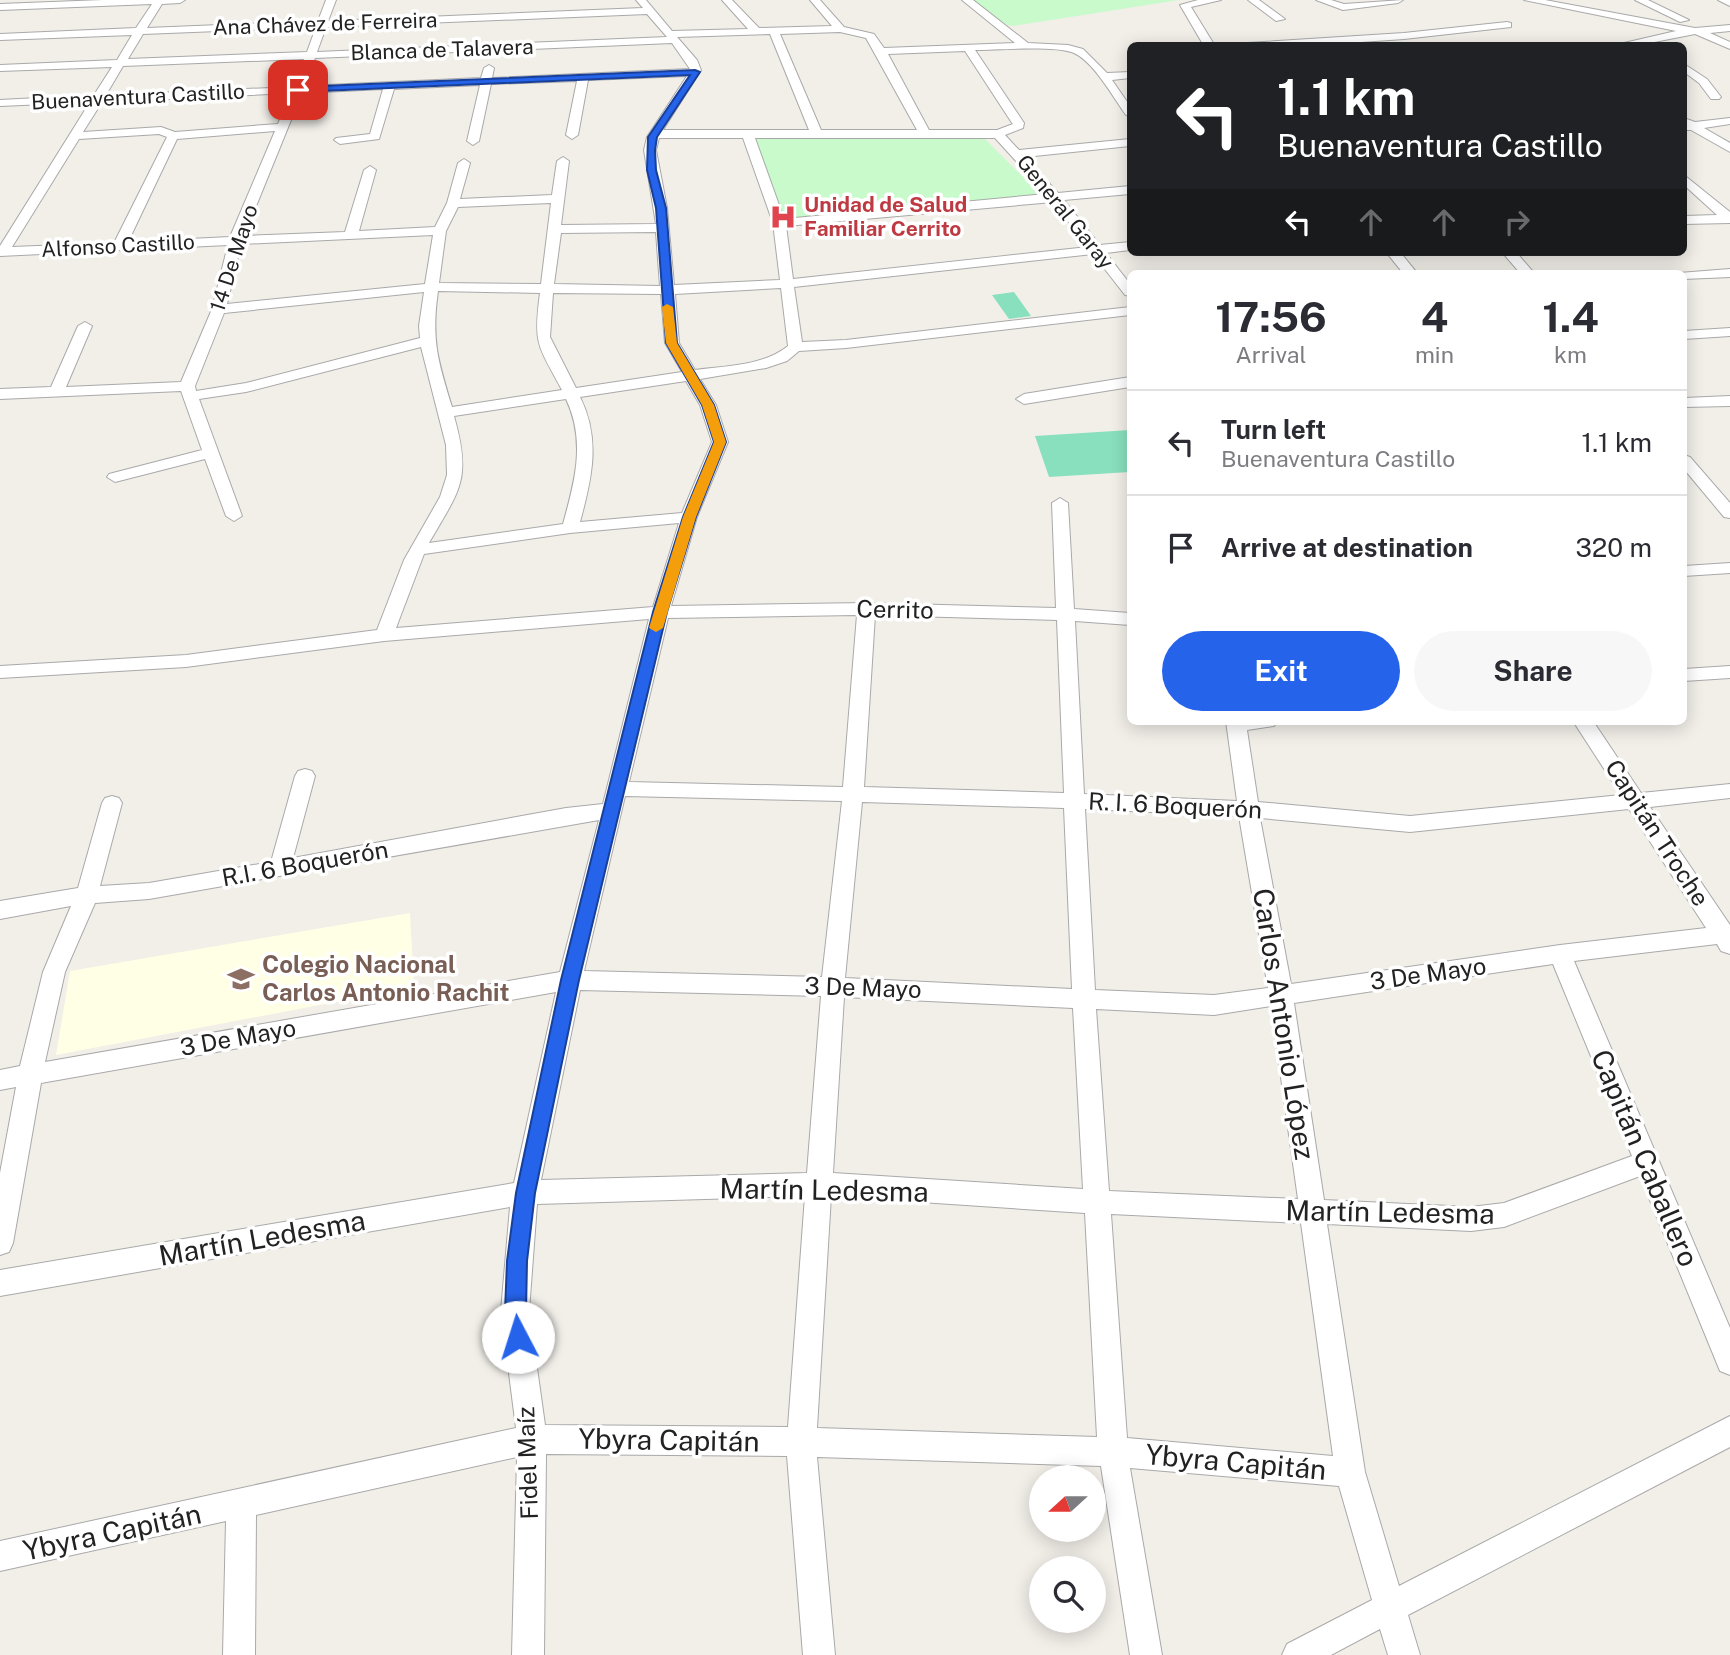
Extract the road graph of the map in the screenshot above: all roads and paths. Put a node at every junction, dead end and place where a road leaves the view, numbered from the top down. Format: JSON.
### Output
{"nodes":[{"id":1,"x":159,"y":0,"type":"edge"},
{"id":2,"x":180,"y":0,"type":"edge"},
{"id":3,"x":331,"y":0,"type":"edge"},
{"id":4,"x":641,"y":0,"type":"edge"},
{"id":5,"x":727,"y":0,"type":"edge"},
{"id":6,"x":837,"y":0,"type":"edge"},
{"id":7,"x":967,"y":0,"type":"edge"},
{"id":8,"x":1216,"y":0,"type":"edge"},
{"id":9,"x":1254,"y":0,"type":"edge"},
{"id":10,"x":1321,"y":0,"type":"edge"},
{"id":11,"x":1398,"y":0,"type":"edge"},
{"id":12,"x":1530,"y":0,"type":"edge"},
{"id":13,"x":1640,"y":0,"type":"edge"},
{"id":14,"x":1723,"y":0,"type":"edge"},
{"id":15,"x":815,"y":1,"type":"edge"},
{"id":16,"x":1730,"y":3,"type":"edge"},
{"id":17,"x":0,"y":7,"type":"edge"},
{"id":18,"x":650,"y":11,"type":"junction"},
{"id":19,"x":1280,"y":19,"type":"dead end"},
{"id":20,"x":323,"y":24,"type":"junction"},
{"id":21,"x":1507,"y":25,"type":"dead end"},
{"id":22,"x":495,"y":28,"type":"junction"},
{"id":23,"x":1730,"y":28,"type":"edge"},
{"id":24,"x":841,"y":29,"type":"junction"},
{"id":25,"x":139,"y":31,"type":"junction"},
{"id":26,"x":756,"y":31,"type":"junction"},
{"id":27,"x":774,"y":31,"type":"junction"},
{"id":28,"x":1700,"y":32,"type":"junction"},
{"id":29,"x":1404,"y":36,"type":"junction"},
{"id":30,"x":0,"y":37,"type":"edge"},
{"id":31,"x":672,"y":37,"type":"junction"},
{"id":32,"x":1208,"y":42,"type":"edge"},
{"id":33,"x":1310,"y":42,"type":"edge"},
{"id":34,"x":1411,"y":42,"type":"edge"},
{"id":35,"x":1654,"y":42,"type":"edge"},
{"id":36,"x":1025,"y":46,"type":"junction"},
{"id":37,"x":1730,"y":46,"type":"edge"},
{"id":38,"x":968,"y":48,"type":"junction"},
{"id":39,"x":881,"y":51,"type":"junction"},
{"id":40,"x":311,"y":55,"type":"junction"},
{"id":41,"x":118,"y":63,"type":"junction"},
{"id":42,"x":0,"y":68,"type":"edge"},
{"id":43,"x":1687,"y":69,"type":"edge"},
{"id":44,"x":695,"y":72,"type":"junction"},
{"id":45,"x":1127,"y":75,"type":"edge"},
{"id":46,"x":583,"y":77,"type":"junction"},
{"id":47,"x":1103,"y":77,"type":"junction"},
{"id":48,"x":487,"y":80,"type":"junction"},
{"id":49,"x":390,"y":85,"type":"junction"},
{"id":50,"x":298,"y":90,"type":"junction"},
{"id":51,"x":1716,"y":97,"type":"dead end"},
{"id":52,"x":96,"y":99,"type":"junction"},
{"id":53,"x":0,"y":103,"type":"edge"},
{"id":54,"x":1127,"y":109,"type":"edge"},
{"id":55,"x":1730,"y":121,"type":"edge"},
{"id":56,"x":1687,"y":125,"type":"edge"},
{"id":57,"x":1687,"y":126,"type":"edge"},
{"id":58,"x":282,"y":127,"type":"junction"},
{"id":59,"x":654,"y":134,"type":"junction"},
{"id":60,"x":925,"y":134,"type":"junction"},
{"id":61,"x":998,"y":134,"type":"junction"},
{"id":62,"x":75,"y":135,"type":"junction"},
{"id":63,"x":572,"y":135,"type":"dead end"},
{"id":64,"x":748,"y":135,"type":"junction"},
{"id":65,"x":817,"y":135,"type":"junction"},
{"id":66,"x":173,"y":136,"type":"junction"},
{"id":67,"x":340,"y":140,"type":"dead end"},
{"id":68,"x":473,"y":141,"type":"dead end"},
{"id":69,"x":1127,"y":142,"type":"edge"},
{"id":70,"x":1730,"y":148,"type":"edge"},
{"id":71,"x":1018,"y":154,"type":"junction"},
{"id":72,"x":563,"y":161,"type":"dead end"},
{"id":73,"x":464,"y":163,"type":"dead end"},
{"id":74,"x":370,"y":170,"type":"dead end"},
{"id":75,"x":1687,"y":182,"type":"edge"},
{"id":76,"x":1127,"y":190,"type":"edge"},
{"id":77,"x":558,"y":199,"type":"junction"},
{"id":78,"x":1057,"y":199,"type":"junction"},
{"id":79,"x":453,"y":203,"type":"junction"},
{"id":80,"x":1730,"y":218,"type":"edge"},
{"id":81,"x":1687,"y":220,"type":"edge"},
{"id":82,"x":779,"y":223,"type":"junction"},
{"id":83,"x":662,"y":228,"type":"junction"},
{"id":84,"x":554,"y":229,"type":"junction"},
{"id":85,"x":440,"y":231,"type":"junction"},
{"id":86,"x":351,"y":235,"type":"junction"},
{"id":87,"x":236,"y":239,"type":"junction"},
{"id":88,"x":119,"y":246,"type":"junction"},
{"id":89,"x":1127,"y":246,"type":"edge"},
{"id":90,"x":1096,"y":249,"type":"junction"},
{"id":91,"x":1,"y":252,"type":"edge"},
{"id":92,"x":1396,"y":256,"type":"edge"},
{"id":93,"x":1512,"y":256,"type":"edge"},
{"id":94,"x":1407,"y":270,"type":"edge"},
{"id":95,"x":1524,"y":270,"type":"edge"},
{"id":96,"x":1730,"y":273,"type":"edge"},
{"id":97,"x":1687,"y":275,"type":"edge"},
{"id":98,"x":785,"y":284,"type":"junction"},
{"id":99,"x":432,"y":287,"type":"junction"},
{"id":100,"x":1127,"y":288,"type":"edge"},
{"id":101,"x":548,"y":289,"type":"junction"},
{"id":102,"x":665,"y":290,"type":"junction"},
{"id":103,"x":219,"y":309,"type":"junction"},
{"id":104,"x":1127,"y":311,"type":"edge"},
{"id":105,"x":85,"y":326,"type":"dead end"},
{"id":106,"x":1730,"y":332,"type":"edge"},
{"id":107,"x":1687,"y":335,"type":"edge"},
{"id":108,"x":427,"y":341,"type":"junction"},
{"id":109,"x":795,"y":347,"type":"junction"},
{"id":110,"x":692,"y":374,"type":"junction"},
{"id":111,"x":1127,"y":382,"type":"edge"},
{"id":112,"x":57,"y":390,"type":"junction"},
{"id":113,"x":189,"y":391,"type":"junction"},
{"id":114,"x":571,"y":393,"type":"junction"},
{"id":115,"x":0,"y":394,"type":"edge"},
{"id":116,"x":1024,"y":399,"type":"dead end"},
{"id":117,"x":1730,"y":401,"type":"edge"},
{"id":118,"x":1687,"y":403,"type":"edge"},
{"id":119,"x":447,"y":412,"type":"junction"},
{"id":120,"x":211,"y":453,"type":"junction"},
{"id":121,"x":1687,"y":464,"type":"edge"},
{"id":122,"x":115,"y":477,"type":"dead end"},
{"id":123,"x":1702,"y":481,"type":"junction"},
{"id":124,"x":1687,"y":482,"type":"edge"},
{"id":125,"x":1060,"y":503,"type":"dead end"},
{"id":126,"x":1730,"y":513,"type":"edge"},
{"id":127,"x":234,"y":516,"type":"dead end"},
{"id":128,"x":689,"y":517,"type":"junction"},
{"id":129,"x":570,"y":528,"type":"junction"},
{"id":130,"x":417,"y":550,"type":"junction"},
{"id":131,"x":1730,"y":568,"type":"edge"},
{"id":132,"x":1687,"y":571,"type":"edge"},
{"id":133,"x":866,"y":609,"type":"junction"},
{"id":134,"x":660,"y":612,"type":"junction"},
{"id":135,"x":1063,"y":614,"type":"junction"},
{"id":136,"x":1127,"y":619,"type":"edge"},
{"id":137,"x":384,"y":635,"type":"junction"},
{"id":138,"x":0,"y":672,"type":"edge"},
{"id":139,"x":1730,"y":672,"type":"edge"},
{"id":140,"x":1687,"y":675,"type":"edge"},
{"id":141,"x":1236,"y":725,"type":"edge"},
{"id":142,"x":1586,"y":725,"type":"edge"},
{"id":143,"x":305,"y":776,"type":"dead end"},
{"id":144,"x":1730,"y":791,"type":"edge"},
{"id":145,"x":853,"y":793,"type":"junction"},
{"id":146,"x":1635,"y":799,"type":"junction"},
{"id":147,"x":614,"y":800,"type":"junction"},
{"id":148,"x":1075,"y":800,"type":"junction"},
{"id":149,"x":112,"y":803,"type":"dead end"},
{"id":150,"x":1248,"y":808,"type":"junction"},
{"id":151,"x":280,"y":868,"type":"junction"},
{"id":152,"x":87,"y":895,"type":"junction"},
{"id":153,"x":0,"y":910,"type":"edge"},
{"id":154,"x":1728,"y":939,"type":"edge"},
{"id":155,"x":1560,"y":954,"type":"junction"},
{"id":156,"x":570,"y":980,"type":"junction"},
{"id":157,"x":833,"y":987,"type":"junction"},
{"id":158,"x":1281,"y":995,"type":"junction"},
{"id":159,"x":1084,"y":998,"type":"junction"},
{"id":160,"x":31,"y":1074,"type":"junction"},
{"id":161,"x":0,"y":1080,"type":"edge"},
{"id":162,"x":1646,"y":1162,"type":"junction"},
{"id":163,"x":819,"y":1184,"type":"junction"},
{"id":164,"x":525,"y":1193,"type":"junction"},
{"id":165,"x":1097,"y":1202,"type":"junction"},
{"id":166,"x":1314,"y":1213,"type":"junction"},
{"id":167,"x":0,"y":1243,"type":"edge"},
{"id":168,"x":0,"y":1283,"type":"edge"},
{"id":169,"x":1730,"y":1361,"type":"edge"},
{"id":170,"x":1730,"y":1431,"type":"edge"},
{"id":171,"x":532,"y":1439,"type":"junction"},
{"id":172,"x":801,"y":1442,"type":"junction"},
{"id":173,"x":1113,"y":1452,"type":"junction"},
{"id":174,"x":1350,"y":1472,"type":"junction"},
{"id":175,"x":242,"y":1504,"type":"junction"},
{"id":176,"x":0,"y":1556,"type":"edge"},
{"id":177,"x":1391,"y":1607,"type":"junction"},
{"id":178,"x":239,"y":1655,"type":"edge"},
{"id":179,"x":528,"y":1655,"type":"edge"},
{"id":180,"x":819,"y":1655,"type":"edge"},
{"id":181,"x":1146,"y":1655,"type":"edge"},
{"id":182,"x":1298,"y":1655,"type":"edge"},
{"id":183,"x":1404,"y":1655,"type":"edge"}],
"edges":[{"from":1,"to":2,"type":"street"},
{"from":1,"to":17,"type":"street"},
{"from":1,"to":25,"type":"street"},
{"from":3,"to":20,"type":"street","name":"14 De Mayo"},
{"from":4,"to":18,"type":"street"},
{"from":5,"to":26,"type":"street"},
{"from":6,"to":15,"type":"street"},
{"from":7,"to":36,"type":"street"},
{"from":8,"to":32,"type":"street"},
{"from":9,"to":19,"type":"street"},
{"from":10,"to":11,"type":"street"},
{"from":12,"to":28,"type":"street"},
{"from":13,"to":28,"type":"street"},
{"from":14,"to":16,"type":"street"},
{"from":15,"to":24,"type":"street"},
{"from":18,"to":22,"type":"street","name":"Ana Chávez de Ferreira"},
{"from":18,"to":31,"type":"street"},
{"from":20,"to":22,"type":"street","name":"Ana Chávez de Ferreira"},
{"from":20,"to":25,"type":"street","name":"Ana Chávez de Ferreira"},
{"from":20,"to":40,"type":"street","name":"14 De Mayo"},
{"from":21,"to":29,"type":"street"},
{"from":22,"to":31,"type":"street","name":"Blanca de Talavera"},
{"from":22,"to":40,"type":"street","name":"Blanca de Talavera"},
{"from":22,"to":48,"type":"street"},
{"from":23,"to":28,"type":"street"},
{"from":24,"to":27,"type":"street","name":"Blanca de Talavera"},
{"from":24,"to":39,"type":"street"},
{"from":25,"to":30,"type":"street","name":"Ana Chávez de Ferreira"},
{"from":25,"to":41,"type":"street"},
{"from":26,"to":27,"type":"street","name":"Blanca de Talavera"},
{"from":26,"to":31,"type":"street","name":"Blanca de Talavera"},
{"from":27,"to":65,"type":"street"},
{"from":28,"to":35,"type":"street"},
{"from":28,"to":37,"type":"street"},
{"from":29,"to":33,"type":"street"},
{"from":29,"to":34,"type":"street"},
{"from":31,"to":44,"type":"street"},
{"from":36,"to":38,"type":"street"},
{"from":36,"to":47,"type":"street"},
{"from":38,"to":39,"type":"street"},
{"from":38,"to":61,"type":"street"},
{"from":39,"to":60,"type":"street"},
{"from":40,"to":41,"type":"street","name":"Blanca de Talavera"},
{"from":40,"to":50,"type":"street","name":"14 De Mayo"},
{"from":41,"to":42,"type":"street","name":"Blanca de Talavera"},
{"from":41,"to":52,"type":"street"},
{"from":43,"to":51,"type":"street"},
{"from":44,"to":46,"type":"street","name":"Buenaventura Castillo"},
{"from":44,"to":59,"type":"street","name":"Fidel Maíz"},
{"from":45,"to":47,"type":"street"},
{"from":46,"to":48,"type":"street","name":"Buenaventura Castillo"},
{"from":46,"to":63,"type":"street"},
{"from":47,"to":54,"type":"street"},
{"from":48,"to":49,"type":"street","name":"Buenaventura Castillo"},
{"from":48,"to":68,"type":"street"},
{"from":49,"to":50,"type":"street","name":"Buenaventura Castillo"},
{"from":49,"to":67,"type":"street"},
{"from":50,"to":52,"type":"street","name":"Buenaventura Castillo"},
{"from":50,"to":58,"type":"street","name":"14 De Mayo"},
{"from":52,"to":53,"type":"street","name":"Buenaventura Castillo"},
{"from":52,"to":62,"type":"street"},
{"from":55,"to":56,"type":"street"},
{"from":57,"to":70,"type":"street"},
{"from":58,"to":66,"type":"street"},
{"from":58,"to":87,"type":"street","name":"14 De Mayo"},
{"from":59,"to":64,"type":"street"},
{"from":59,"to":83,"type":"street","name":"Fidel Maíz"},
{"from":60,"to":61,"type":"street"},
{"from":60,"to":65,"type":"street"},
{"from":61,"to":71,"type":"street","name":"General Garay"},
{"from":62,"to":66,"type":"street"},
{"from":62,"to":91,"type":"street"},
{"from":64,"to":65,"type":"street"},
{"from":64,"to":82,"type":"street"},
{"from":66,"to":88,"type":"street"},
{"from":69,"to":71,"type":"street"},
{"from":71,"to":78,"type":"street","name":"General Garay"},
{"from":72,"to":77,"type":"street"},
{"from":73,"to":79,"type":"street"},
{"from":74,"to":86,"type":"street"},
{"from":75,"to":80,"type":"street"},
{"from":76,"to":78,"type":"street"},
{"from":77,"to":79,"type":"street"},
{"from":77,"to":84,"type":"street"},
{"from":78,"to":82,"type":"street"},
{"from":78,"to":90,"type":"street","name":"General Garay"},
{"from":79,"to":85,"type":"street"},
{"from":80,"to":81,"type":"street"},
{"from":82,"to":98,"type":"street"},
{"from":83,"to":84,"type":"street"},
{"from":83,"to":102,"type":"street","name":"Fidel Maíz"},
{"from":84,"to":101,"type":"street"},
{"from":85,"to":86,"type":"street","name":"Alfonso Castillo"},
{"from":85,"to":99,"type":"street"},
{"from":86,"to":87,"type":"street","name":"Alfonso Castillo"},
{"from":87,"to":88,"type":"street","name":"Alfonso Castillo"},
{"from":87,"to":103,"type":"street","name":"14 De Mayo"},
{"from":88,"to":91,"type":"street","name":"Alfonso Castillo"},
{"from":89,"to":90,"type":"street"},
{"from":90,"to":98,"type":"street"},
{"from":90,"to":100,"type":"street","name":"General Garay"},
{"from":92,"to":94,"type":"street"},
{"from":93,"to":95,"type":"street"},
{"from":96,"to":97,"type":"street"},
{"from":98,"to":102,"type":"street"},
{"from":98,"to":109,"type":"street"},
{"from":99,"to":101,"type":"street"},
{"from":99,"to":103,"type":"street"},
{"from":99,"to":108,"type":"street"},
{"from":101,"to":102,"type":"street"},
{"from":101,"to":114,"type":"street"},
{"from":102,"to":110,"type":"street","name":"Fidel Maíz"},
{"from":103,"to":113,"type":"street","name":"14 De Mayo"},
{"from":104,"to":109,"type":"street"},
{"from":105,"to":112,"type":"street"},
{"from":106,"to":107,"type":"street"},
{"from":108,"to":113,"type":"street"},
{"from":108,"to":119,"type":"street"},
{"from":109,"to":110,"type":"street"},
{"from":110,"to":114,"type":"street"},
{"from":110,"to":128,"type":"street","name":"Fidel Maíz"},
{"from":111,"to":116,"type":"street"},
{"from":112,"to":113,"type":"street"},
{"from":112,"to":115,"type":"street"},
{"from":113,"to":120,"type":"street"},
{"from":114,"to":119,"type":"street"},
{"from":114,"to":129,"type":"street"},
{"from":117,"to":118,"type":"street"},
{"from":119,"to":130,"type":"street"},
{"from":120,"to":122,"type":"street"},
{"from":120,"to":127,"type":"street"},
{"from":121,"to":123,"type":"street"},
{"from":123,"to":124,"type":"street"},
{"from":123,"to":126,"type":"street"},
{"from":125,"to":135,"type":"street"},
{"from":128,"to":129,"type":"street"},
{"from":128,"to":134,"type":"street","name":"Fidel Maíz"},
{"from":129,"to":130,"type":"street"},
{"from":130,"to":137,"type":"street"},
{"from":131,"to":132,"type":"street"},
{"from":133,"to":134,"type":"street","name":"Cerrito"},
{"from":133,"to":135,"type":"street","name":"Cerrito"},
{"from":133,"to":145,"type":"street"},
{"from":134,"to":137,"type":"street","name":"Cerrito"},
{"from":134,"to":147,"type":"street","name":"Fidel Maíz"},
{"from":135,"to":136,"type":"street","name":"Cerrito"},
{"from":135,"to":148,"type":"street"},
{"from":137,"to":138,"type":"street","name":"Cerrito"},
{"from":139,"to":140,"type":"street"},
{"from":141,"to":150,"type":"street","name":"Carlos Antonio López"},
{"from":142,"to":146,"type":"street","name":"Capitán Troche"},
{"from":143,"to":151,"type":"street"},
{"from":144,"to":146,"type":"street","name":"R. I. 6 Boquerón"},
{"from":145,"to":147,"type":"street","name":"R. I. 6 Boquerón"},
{"from":145,"to":148,"type":"street","name":"R. I. 6 Boquerón"},
{"from":145,"to":157,"type":"street"},
{"from":146,"to":150,"type":"street","name":"R. I. 6 Boquerón"},
{"from":146,"to":154,"type":"street","name":"Capitán Troche"},
{"from":147,"to":151,"type":"street","name":"R.I. 6 Boquerón"},
{"from":147,"to":156,"type":"street","name":"Fidel Maíz"},
{"from":148,"to":150,"type":"street","name":"R. I. 6 Boquerón"},
{"from":148,"to":159,"type":"street"},
{"from":149,"to":152,"type":"street"},
{"from":150,"to":158,"type":"street","name":"Carlos Antonio López"},
{"from":151,"to":152,"type":"street","name":"R.I. 6 Boquerón"},
{"from":152,"to":153,"type":"street","name":"R.I. 6 Boquerón"},
{"from":152,"to":160,"type":"street"},
{"from":154,"to":155,"type":"street","name":"3 De Mayo"},
{"from":155,"to":158,"type":"street","name":"3 De Mayo"},
{"from":155,"to":162,"type":"street","name":"Capitán Caballero"},
{"from":156,"to":157,"type":"street","name":"3 De Mayo"},
{"from":156,"to":160,"type":"street","name":"3 De Mayo"},
{"from":156,"to":164,"type":"street","name":"Fidel Maíz"},
{"from":157,"to":159,"type":"street","name":"3 De Mayo"},
{"from":157,"to":163,"type":"street"},
{"from":158,"to":159,"type":"street","name":"3 De Mayo"},
{"from":158,"to":166,"type":"street","name":"Carlos Antonio López"},
{"from":159,"to":165,"type":"street"},
{"from":160,"to":161,"type":"street","name":"3 De Mayo"},
{"from":160,"to":167,"type":"street"},
{"from":162,"to":166,"type":"street","name":"Martín Ledesma"},
{"from":162,"to":169,"type":"street","name":"Capitán Caballero"},
{"from":163,"to":164,"type":"street","name":"Martín Ledesma"},
{"from":163,"to":165,"type":"street","name":"Martín Ledesma"},
{"from":163,"to":172,"type":"street"},
{"from":164,"to":168,"type":"street","name":"Martín Ledesma"},
{"from":164,"to":171,"type":"street","name":"Fidel Maíz"},
{"from":165,"to":166,"type":"street","name":"Martín Ledesma"},
{"from":165,"to":173,"type":"street"},
{"from":166,"to":174,"type":"street","name":"Carlos Antonio López"},
{"from":170,"to":177,"type":"street"},
{"from":171,"to":172,"type":"street","name":"Ybyra Capitán"},
{"from":171,"to":175,"type":"street","name":"Ybyra Capitán"},
{"from":171,"to":179,"type":"street","name":"Fidel Maíz"},
{"from":172,"to":173,"type":"street","name":"Ybyra Capitán"},
{"from":172,"to":180,"type":"street"},
{"from":173,"to":174,"type":"street","name":"Ybyra Capitán"},
{"from":173,"to":181,"type":"street"},
{"from":174,"to":177,"type":"street","name":"Carlos Antonio López"},
{"from":175,"to":176,"type":"street","name":"Ybyra Capitán"},
{"from":175,"to":178,"type":"street"},
{"from":177,"to":182,"type":"street"},
{"from":177,"to":183,"type":"street","name":"Carlos Antonio López"}]}
